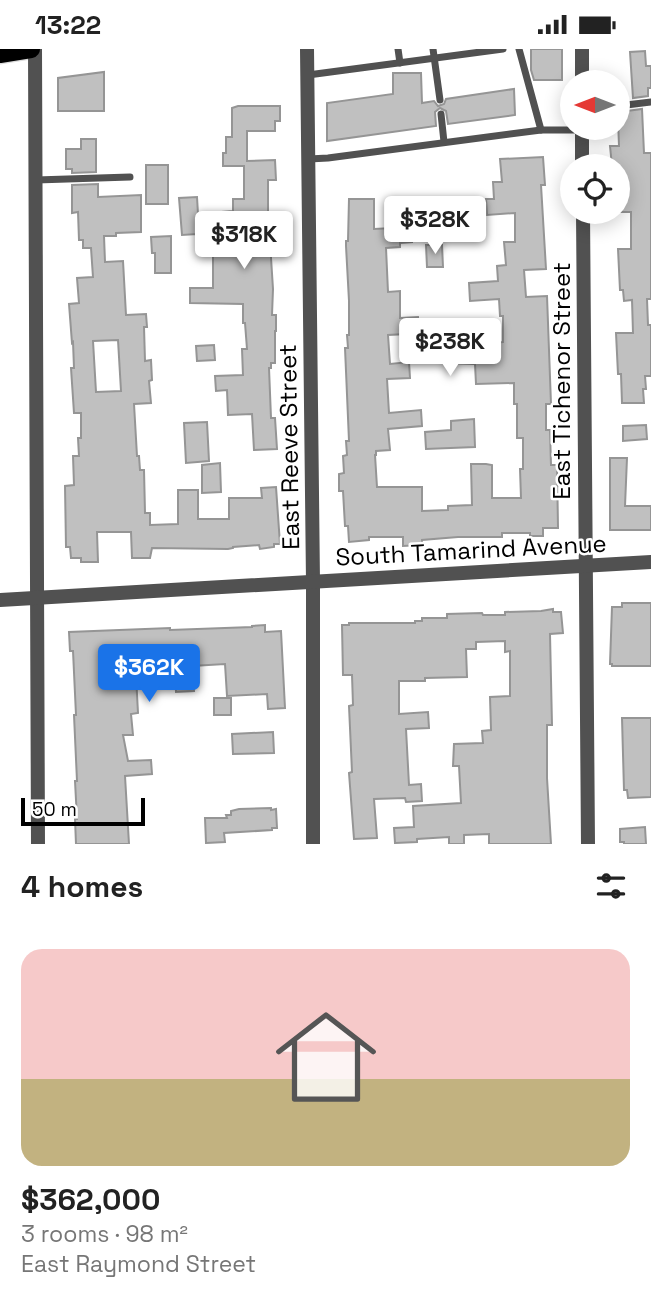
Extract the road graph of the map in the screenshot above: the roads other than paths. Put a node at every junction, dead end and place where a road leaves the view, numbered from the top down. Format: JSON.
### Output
{"nodes":[{"id":1,"x":33,"y":49,"type":"edge"},
{"id":2,"x":307,"y":49,"type":"edge"},
{"id":3,"x":398,"y":49,"type":"edge"},
{"id":4,"x":433,"y":49,"type":"edge"},
{"id":5,"x":503,"y":49,"type":"edge"},
{"id":6,"x":519,"y":49,"type":"edge"},
{"id":7,"x":582,"y":49,"type":"edge"},
{"id":8,"x":0,"y":54,"type":"edge"},
{"id":9,"x":434,"y":58,"type":"junction"},
{"id":10,"x":400,"y":63,"type":"junction"},
{"id":11,"x":582,"y":70,"type":"edge"},
{"id":12,"x":308,"y":75,"type":"junction"},
{"id":13,"x":440,"y":100,"type":"dead end"},
{"id":14,"x":651,"y":102,"type":"edge"},
{"id":15,"x":630,"y":105,"type":"edge"},
{"id":16,"x":441,"y":114,"type":"dead end"},
{"id":17,"x":541,"y":129,"type":"junction"},
{"id":18,"x":560,"y":129,"type":"edge"},
{"id":19,"x":444,"y":142,"type":"junction"},
{"id":20,"x":309,"y":159,"type":"junction"},
{"id":21,"x":130,"y":177,"type":"dead end"},
{"id":22,"x":36,"y":180,"type":"junction"},
{"id":23,"x":583,"y":224,"type":"edge"},
{"id":24,"x":651,"y":562,"type":"edge"},
{"id":25,"x":585,"y":566,"type":"junction"},
{"id":26,"x":313,"y":582,"type":"junction"},
{"id":27,"x":37,"y":598,"type":"junction"},
{"id":28,"x":0,"y":600,"type":"edge"},
{"id":29,"x":38,"y":844,"type":"edge"},
{"id":30,"x":313,"y":844,"type":"edge"},
{"id":31,"x":588,"y":844,"type":"edge"}],
"edges":[{"from":1,"to":8,"type":"main road"},
{"from":1,"to":22,"type":"street"},
{"from":2,"to":12,"type":"street","name":"East Reeve Street"},
{"from":3,"to":10,"type":"lane"},
{"from":4,"to":9,"type":"lane"},
{"from":5,"to":9,"type":"lane"},
{"from":6,"to":17,"type":"lane"},
{"from":7,"to":11,"type":"street"},
{"from":9,"to":10,"type":"lane"},
{"from":9,"to":13,"type":"lane"},
{"from":10,"to":12,"type":"lane"},
{"from":12,"to":20,"type":"street","name":"East Reeve Street"},
{"from":14,"to":15,"type":"lane"},
{"from":16,"to":19,"type":"lane"},
{"from":17,"to":18,"type":"lane"},
{"from":17,"to":19,"type":"lane"},
{"from":19,"to":20,"type":"lane"},
{"from":20,"to":26,"type":"street","name":"East Reeve Street"},
{"from":21,"to":22,"type":"lane"},
{"from":22,"to":27,"type":"street"},
{"from":23,"to":25,"type":"street","name":"East Tichenor Street"},
{"from":24,"to":25,"type":"street","name":"South Tamarind Avenue"},
{"from":25,"to":26,"type":"street","name":"South Tamarind Avenue"},
{"from":25,"to":31,"type":"street","name":"East Tichenor Street"},
{"from":26,"to":27,"type":"street","name":"South Tamarind Avenue"},
{"from":26,"to":30,"type":"street","name":"East Reeve Street"},
{"from":27,"to":28,"type":"street","name":"South Tamarind Avenue"},
{"from":27,"to":29,"type":"street"}]}
